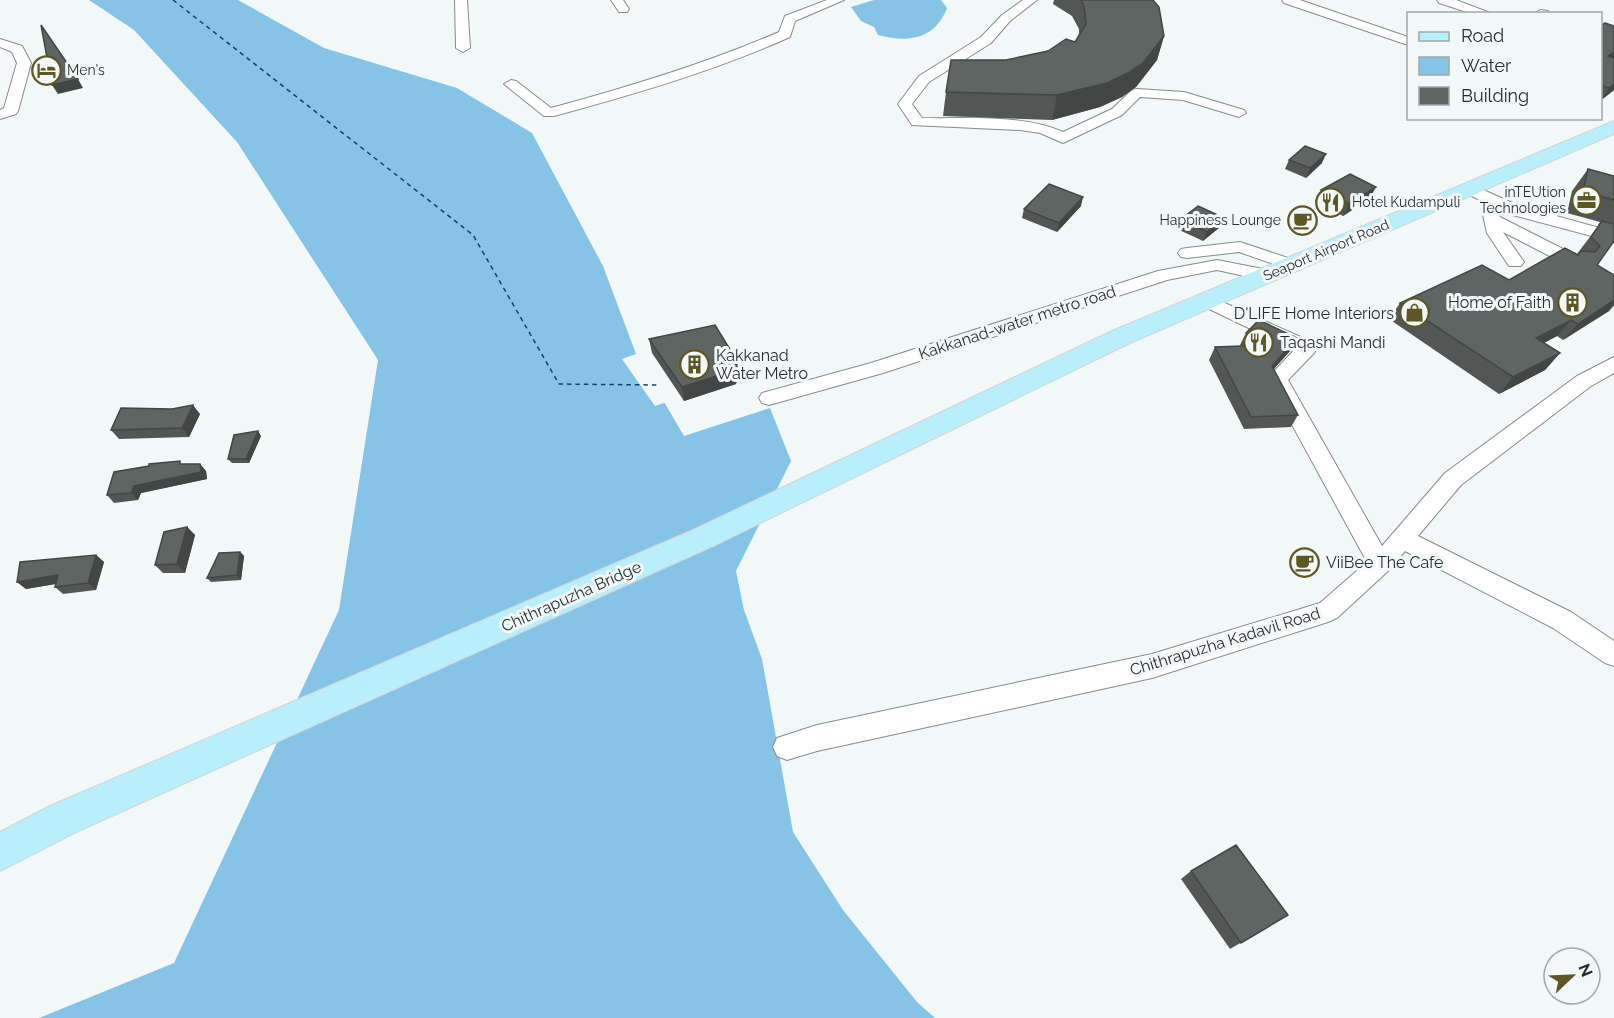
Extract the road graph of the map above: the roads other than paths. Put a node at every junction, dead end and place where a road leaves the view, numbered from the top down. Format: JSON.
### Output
{"nodes":[{"id":1,"x":461,"y":0,"type":"edge"},
{"id":2,"x":838,"y":0,"type":"edge"},
{"id":3,"x":1004,"y":0,"type":"edge"},
{"id":4,"x":1288,"y":0,"type":"edge"},
{"id":5,"x":1443,"y":0,"type":"edge"},
{"id":6,"x":1027,"y":2,"type":"edge"},
{"id":7,"x":1481,"y":12,"type":"edge"},
{"id":8,"x":1407,"y":41,"type":"edge"},
{"id":9,"x":0,"y":43,"type":"edge"},
{"id":10,"x":462,"y":48,"type":"dead end"},
{"id":11,"x":511,"y":84,"type":"dead end"},
{"id":12,"x":1239,"y":113,"type":"dead end"},
{"id":13,"x":0,"y":115,"type":"edge"},
{"id":14,"x":1612,"y":131,"type":"edge"},
{"id":15,"x":1470,"y":189,"type":"junction"},
{"id":16,"x":1493,"y":211,"type":"junction"},
{"id":17,"x":1614,"y":237,"type":"edge"},
{"id":18,"x":1187,"y":254,"type":"dead end"},
{"id":19,"x":1515,"y":262,"type":"dead end"},
{"id":20,"x":1575,"y":262,"type":"edge"},
{"id":21,"x":1291,"y":265,"type":"junction"},
{"id":22,"x":1267,"y":275,"type":"junction"},
{"id":23,"x":1207,"y":301,"type":"junction"},
{"id":24,"x":1073,"y":361,"type":"joint"},
{"id":25,"x":1614,"y":364,"type":"edge"},
{"id":26,"x":769,"y":398,"type":"dead end"},
{"id":27,"x":1402,"y":540,"type":"junction"},
{"id":28,"x":1380,"y":564,"type":"junction"},
{"id":29,"x":1614,"y":655,"type":"edge"},
{"id":30,"x":787,"y":747,"type":"dead end"},
{"id":31,"x":0,"y":852,"type":"edge"}],
"edges":[{"from":1,"to":10,"type":"street"},
{"from":2,"to":11,"type":"street"},
{"from":3,"to":6,"type":"street"},
{"from":4,"to":8,"type":"street"},
{"from":5,"to":7,"type":"street"},
{"from":6,"to":12,"type":"street"},
{"from":9,"to":13,"type":"street"},
{"from":14,"to":15,"type":"main road","name":"Seaport Airport Road"},
{"from":15,"to":16,"type":"street"},
{"from":15,"to":21,"type":"main road","name":"Seaport Airport Road"},
{"from":16,"to":17,"type":"street"},
{"from":16,"to":19,"type":"street"},
{"from":16,"to":20,"type":"street"},
{"from":18,"to":21,"type":"street"},
{"from":21,"to":22,"type":"main road","name":"Seaport Airport Road"},
{"from":22,"to":23,"type":"main road","name":"Seaport Airport Road"},
{"from":22,"to":26,"type":"street","name":"Kakkanad-water metro road"},
{"from":23,"to":24,"type":"main road","name":"Seaport Airport Road"},
{"from":23,"to":28,"type":"street"},
{"from":24,"to":31,"type":"main road","name":"Chithrapuzha Bridge"},
{"from":25,"to":27,"type":"street","name":"Chithrapuzha Kadavil Road"},
{"from":27,"to":28,"type":"street","name":"Chithrapuzha Kadavil Road"},
{"from":27,"to":29,"type":"street"},
{"from":28,"to":30,"type":"street","name":"Chithrapuzha Kadavil Road"}]}
